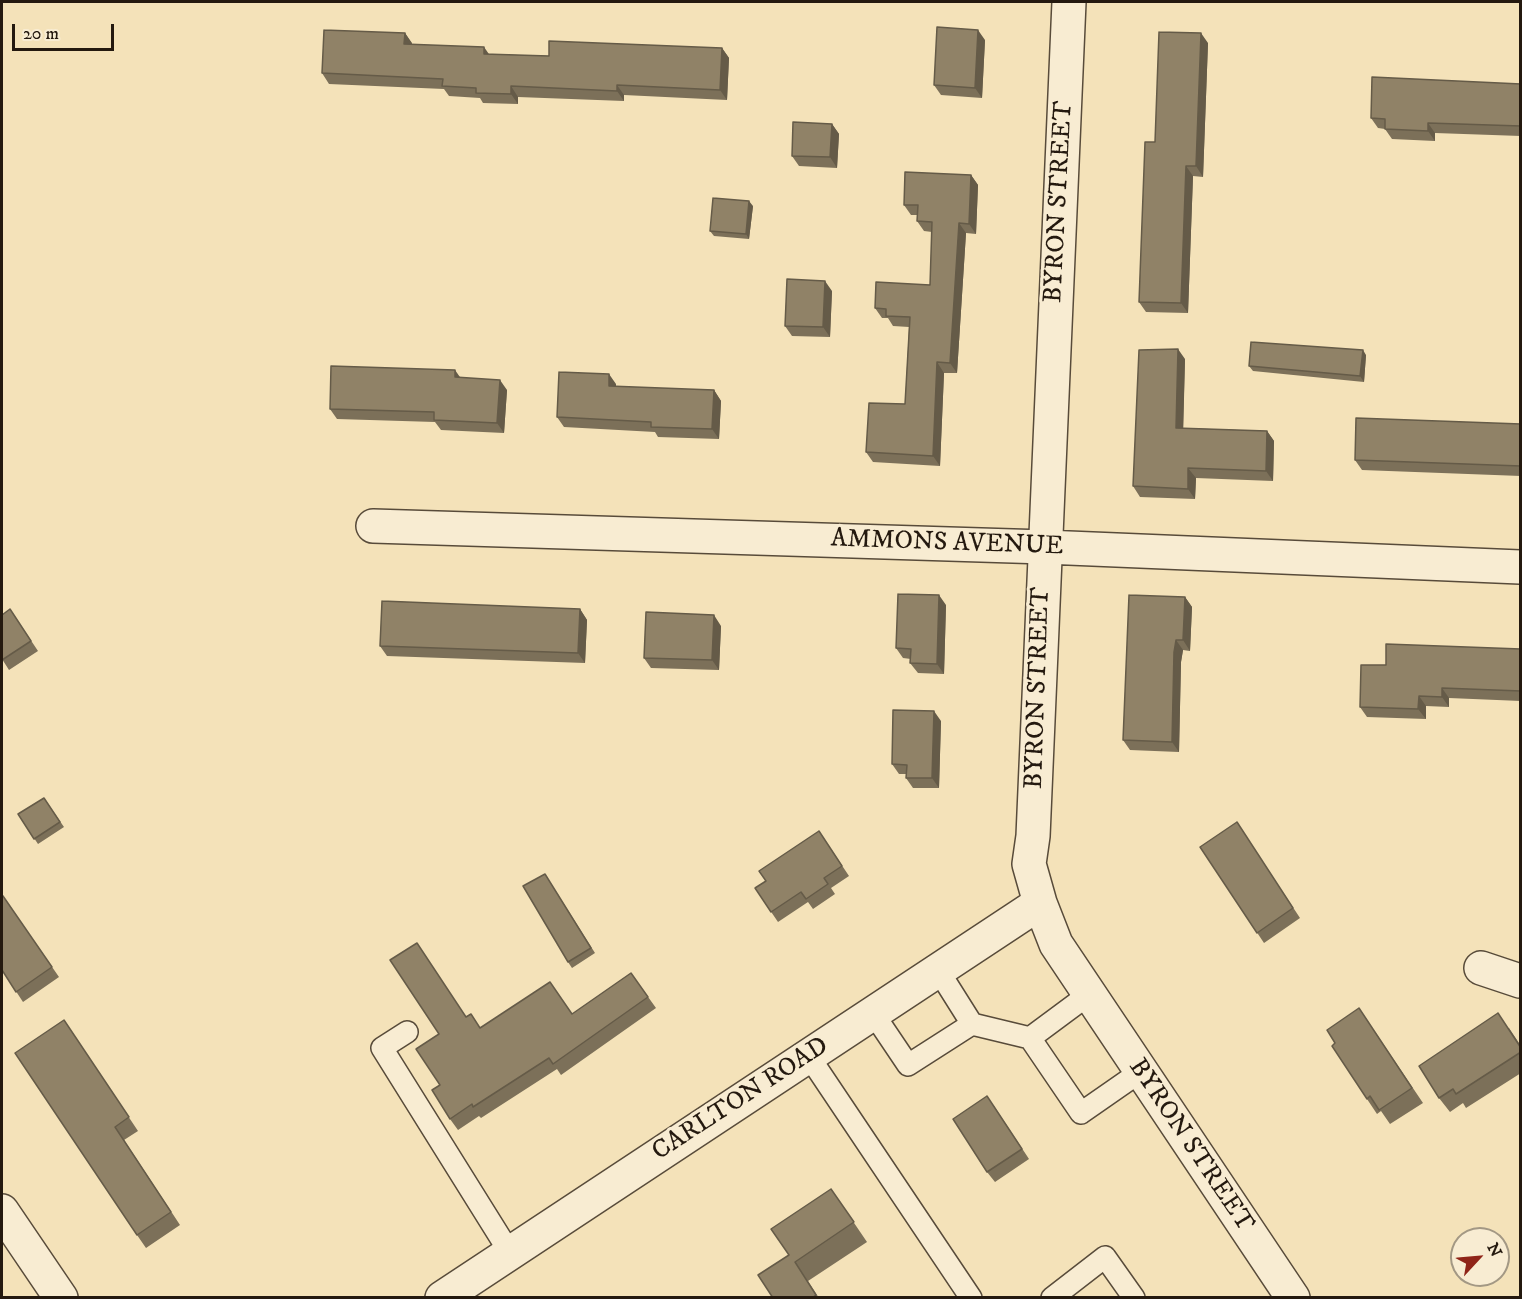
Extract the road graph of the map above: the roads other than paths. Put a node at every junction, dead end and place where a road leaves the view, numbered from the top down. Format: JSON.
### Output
{"nodes":[{"id":1,"x":1070,"y":2,"type":"edge"},
{"id":2,"x":373,"y":526,"type":"dead end"},
{"id":3,"x":1045,"y":547,"type":"junction"},
{"id":4,"x":1521,"y":567,"type":"edge"},
{"id":5,"x":1040,"y":903,"type":"junction"},
{"id":6,"x":1481,"y":968,"type":"dead end"},
{"id":7,"x":938,"y":970,"type":"junction"},
{"id":8,"x":1521,"y":981,"type":"edge"},
{"id":9,"x":1089,"y":995,"type":"junction"},
{"id":10,"x":873,"y":1013,"type":"junction"},
{"id":11,"x":972,"y":1024,"type":"junction"},
{"id":12,"x":407,"y":1032,"type":"dead end"},
{"id":13,"x":1029,"y":1038,"type":"junction"},
{"id":14,"x":808,"y":1055,"type":"junction"},
{"id":15,"x":1140,"y":1072,"type":"junction"},
{"id":16,"x":2,"y":1211,"type":"edge"},
{"id":17,"x":510,"y":1253,"type":"junction"},
{"id":18,"x":1292,"y":1297,"type":"edge"},
{"id":19,"x":61,"y":1298,"type":"edge"},
{"id":20,"x":442,"y":1298,"type":"edge"},
{"id":21,"x":971,"y":1298,"type":"edge"},
{"id":22,"x":1052,"y":1298,"type":"edge"},
{"id":23,"x":1134,"y":1298,"type":"edge"}],
"edges":[{"from":1,"to":3,"type":"street","name":"BYRON STREET"},
{"from":2,"to":3,"type":"street","name":"AMMONS AVENUE"},
{"from":3,"to":4,"type":"street","name":"AMMONS AVENUE"},
{"from":3,"to":5,"type":"street","name":"BYRON STREET"},
{"from":5,"to":7,"type":"street","name":"CARLTON ROAD"},
{"from":5,"to":9,"type":"street","name":"BYRON STREET"},
{"from":6,"to":8,"type":"street"},
{"from":7,"to":10,"type":"street","name":"CARLTON ROAD"},
{"from":7,"to":11,"type":"lane"},
{"from":9,"to":13,"type":"lane"},
{"from":9,"to":15,"type":"street","name":"BYRON STREET"},
{"from":10,"to":11,"type":"lane"},
{"from":10,"to":14,"type":"street","name":"CARLTON ROAD"},
{"from":11,"to":13,"type":"lane"},
{"from":12,"to":17,"type":"lane"},
{"from":13,"to":15,"type":"lane"},
{"from":14,"to":17,"type":"street","name":"CARLTON ROAD"},
{"from":14,"to":21,"type":"lane"},
{"from":15,"to":18,"type":"street","name":"BYRON STREET"},
{"from":16,"to":19,"type":"street"},
{"from":17,"to":20,"type":"street","name":"CARLTON ROAD"},
{"from":22,"to":23,"type":"lane"}]}
